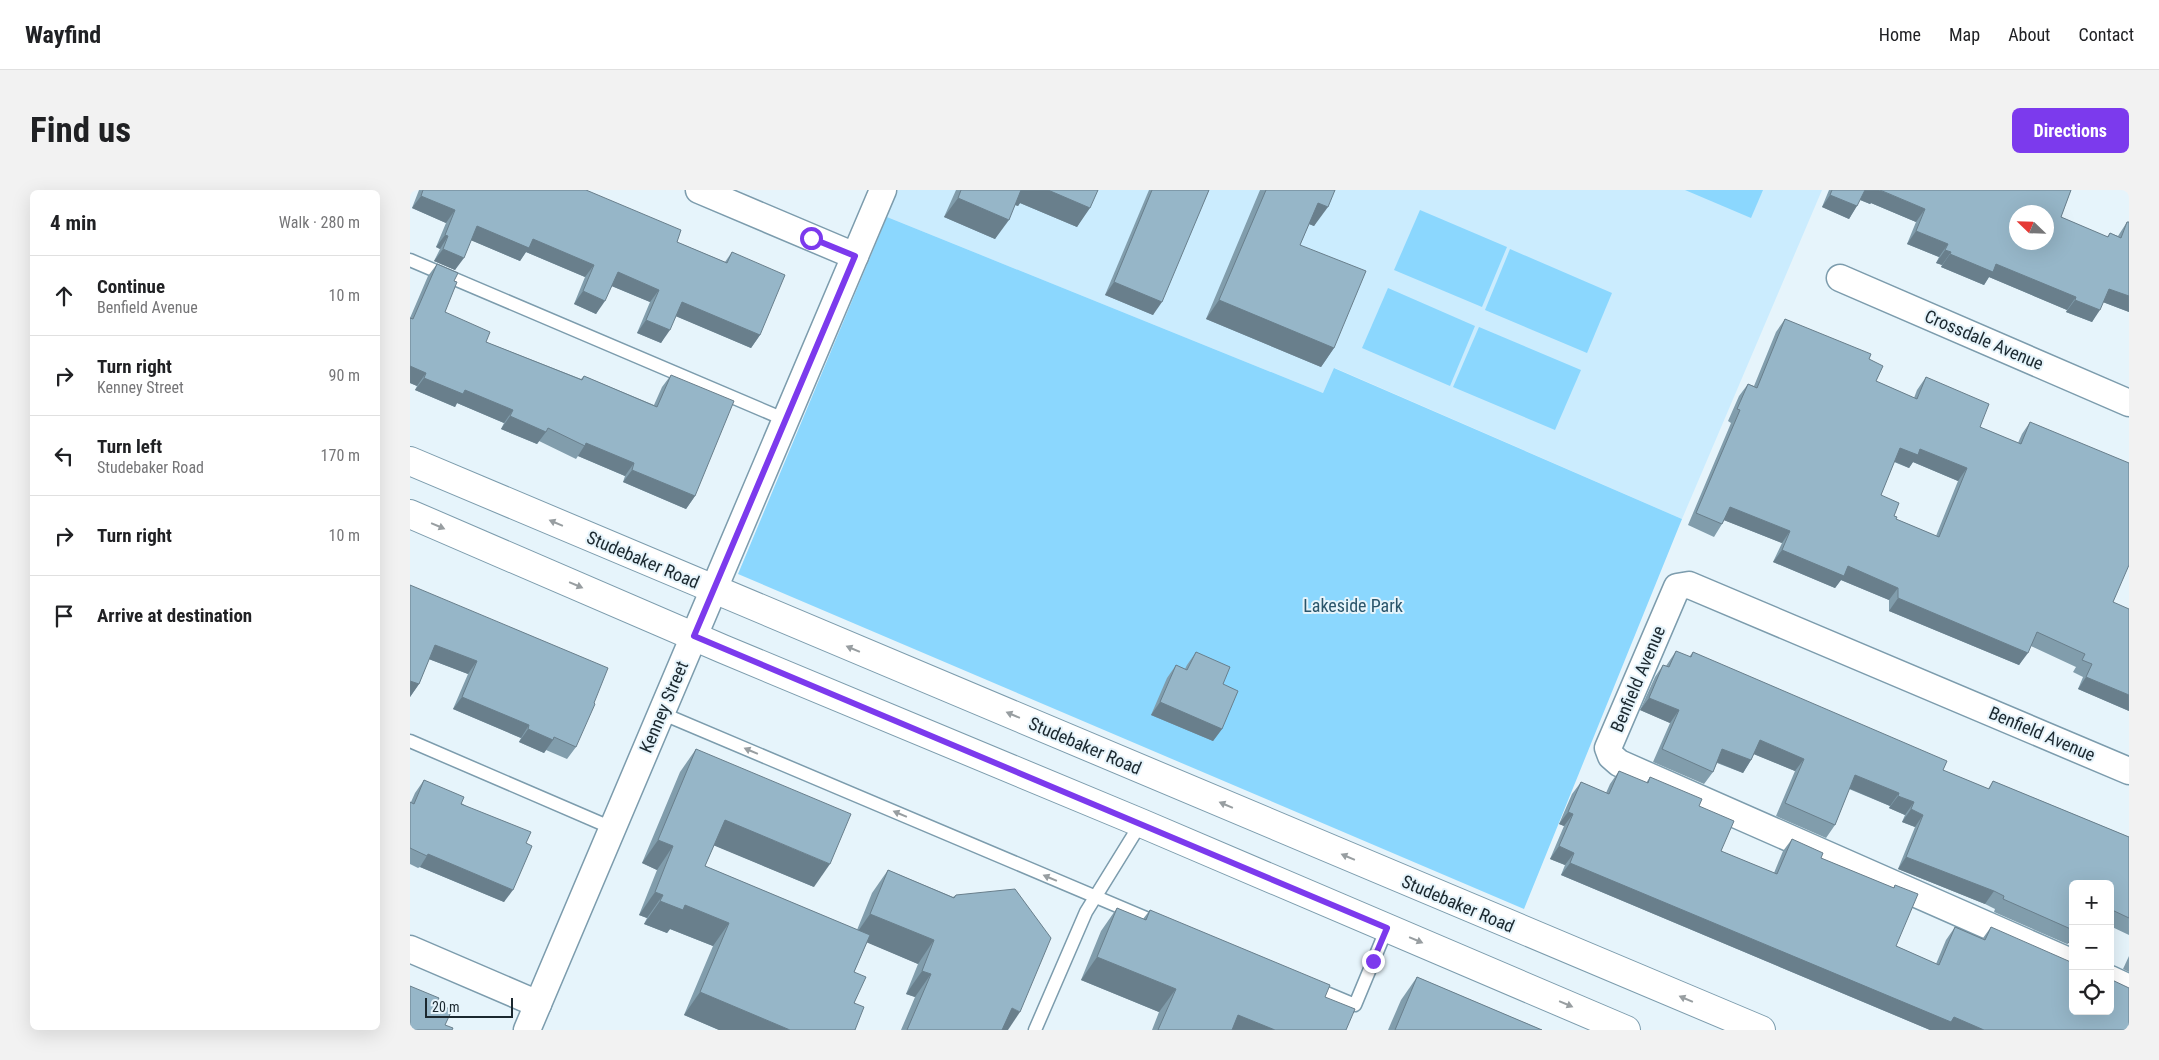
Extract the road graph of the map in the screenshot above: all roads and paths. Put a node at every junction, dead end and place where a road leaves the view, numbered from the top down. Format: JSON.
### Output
{"nodes":[{"id":1,"x":700,"y":190,"type":"edge"},
{"id":2,"x":883,"y":190,"type":"edge"},
{"id":3,"x":855,"y":256,"type":"junction"},
{"id":4,"x":410,"y":260,"type":"edge"},
{"id":5,"x":1840,"y":278,"type":"dead end"},
{"id":6,"x":2129,"y":403,"type":"edge"},
{"id":7,"x":786,"y":420,"type":"junction"},
{"id":8,"x":410,"y":461,"type":"edge"},
{"id":9,"x":410,"y":514,"type":"edge"},
{"id":10,"x":713,"y":591,"type":"junction"},
{"id":11,"x":694,"y":636,"type":"junction"},
{"id":12,"x":661,"y":713,"type":"junction"},
{"id":13,"x":410,"y":741,"type":"edge"},
{"id":14,"x":2129,"y":770,"type":"edge"},
{"id":15,"x":1141,"y":823,"type":"junction"},
{"id":16,"x":612,"y":828,"type":"junction"},
{"id":17,"x":1095,"y":897,"type":"junction"},
{"id":18,"x":1387,"y":928,"type":"junction"},
{"id":19,"x":1176,"y":930,"type":"edge"},
{"id":20,"x":410,"y":949,"type":"edge"},
{"id":21,"x":2069,"y":961,"type":"edge"},
{"id":22,"x":2114,"y":982,"type":"edge"},
{"id":23,"x":1301,"y":983,"type":"edge"},
{"id":24,"x":2129,"y":988,"type":"edge"},
{"id":25,"x":538,"y":1004,"type":"junction"},
{"id":26,"x":527,"y":1030,"type":"edge"},
{"id":27,"x":1035,"y":1030,"type":"edge"},
{"id":28,"x":1626,"y":1030,"type":"edge"},
{"id":29,"x":1761,"y":1030,"type":"edge"}],
"edges":[{"from":1,"to":3,"type":"street"},
{"from":2,"to":3,"type":"street","name":"Kenney Street"},
{"from":3,"to":7,"type":"street","name":"Kenney Street"},
{"from":4,"to":7,"type":"lane"},
{"from":5,"to":6,"type":"street","name":"Crossdale Avenue"},
{"from":7,"to":10,"type":"street","name":"Kenney Street"},
{"from":10,"to":8,"type":"main road","name":"Studebaker Road","one_way":true},
{"from":9,"to":11,"type":"main road","one_way":true},
{"from":10,"to":11,"type":"street","name":"Kenney Street"},
{"from":29,"to":10,"type":"main road","name":"Studebaker Road","one_way":true},
{"from":11,"to":12,"type":"street","name":"Kenney Street"},
{"from":11,"to":15,"type":"main road"},
{"from":12,"to":16,"type":"street","name":"Kenney Street"},
{"from":17,"to":12,"type":"lane","one_way":true},
{"from":13,"to":16,"type":"lane"},
{"from":14,"to":21,"type":"street","name":"Benfield Avenue"},
{"from":15,"to":17,"type":"lane"},
{"from":15,"to":18,"type":"main road"},
{"from":16,"to":25,"type":"street","name":"Kenney Street"},
{"from":17,"to":19,"type":"lane"},
{"from":17,"to":27,"type":"lane"},
{"from":18,"to":23,"type":"lane"},
{"from":18,"to":28,"type":"main road","one_way":true},
{"from":20,"to":25,"type":"street"},
{"from":22,"to":24,"type":"street"},
{"from":25,"to":26,"type":"street","name":"Kenney Street"}]}
